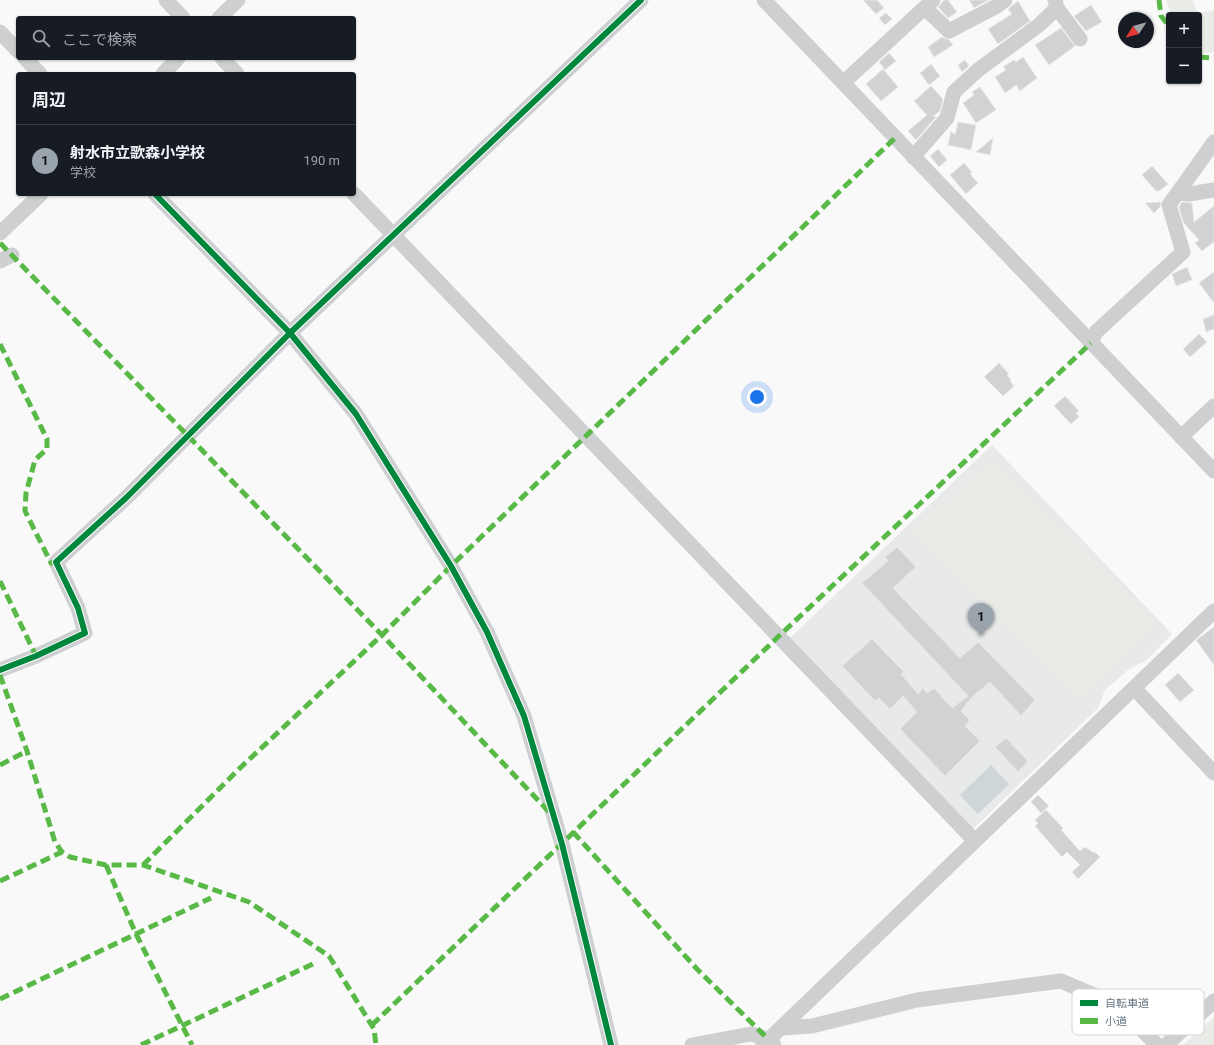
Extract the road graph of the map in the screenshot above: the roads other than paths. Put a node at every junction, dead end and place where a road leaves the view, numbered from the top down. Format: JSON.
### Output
{"nodes":[{"id":1,"x":166,"y":0,"type":"edge"},
{"id":2,"x":238,"y":0,"type":"edge"},
{"id":3,"x":641,"y":0,"type":"edge"},
{"id":4,"x":764,"y":0,"type":"edge"},
{"id":5,"x":1005,"y":0,"type":"edge"},
{"id":6,"x":929,"y":4,"type":"edge"},
{"id":7,"x":1056,"y":4,"type":"edge"},
{"id":8,"x":181,"y":16,"type":"edge"},
{"id":9,"x":221,"y":16,"type":"edge"},
{"id":10,"x":0,"y":32,"type":"edge"},
{"id":11,"x":1080,"y":39,"type":"dead end"},
{"id":12,"x":16,"y":49,"type":"edge"},
{"id":13,"x":27,"y":60,"type":"edge"},
{"id":14,"x":176,"y":60,"type":"edge"},
{"id":15,"x":224,"y":60,"type":"edge"},
{"id":16,"x":38,"y":72,"type":"edge"},
{"id":17,"x":164,"y":72,"type":"edge"},
{"id":18,"x":235,"y":72,"type":"edge"},
{"id":19,"x":843,"y":83,"type":"junction"},
{"id":20,"x":1214,"y":142,"type":"edge"},
{"id":21,"x":913,"y":157,"type":"junction"},
{"id":22,"x":1214,"y":190,"type":"edge"},
{"id":23,"x":1179,"y":193,"type":"junction"},
{"id":24,"x":39,"y":196,"type":"edge"},
{"id":25,"x":157,"y":196,"type":"edge"},
{"id":26,"x":356,"y":196,"type":"edge"},
{"id":27,"x":0,"y":233,"type":"edge"},
{"id":28,"x":395,"y":236,"type":"junction"},
{"id":29,"x":290,"y":333,"type":"junction"},
{"id":30,"x":1090,"y":343,"type":"junction"},
{"id":31,"x":1214,"y":406,"type":"edge"},
{"id":32,"x":1181,"y":437,"type":"junction"},
{"id":33,"x":1214,"y":471,"type":"edge"},
{"id":34,"x":1214,"y":611,"type":"edge"},
{"id":35,"x":0,"y":670,"type":"edge"},
{"id":36,"x":1134,"y":688,"type":"junction"},
{"id":37,"x":1214,"y":773,"type":"edge"},
{"id":38,"x":975,"y":841,"type":"junction"},
{"id":39,"x":1080,"y":989,"type":"edge"},
{"id":40,"x":1214,"y":1000,"type":"edge"},
{"id":41,"x":1204,"y":1009,"type":"edge"},
{"id":42,"x":781,"y":1028,"type":"junction"},
{"id":43,"x":1147,"y":1035,"type":"edge"},
{"id":44,"x":1177,"y":1035,"type":"edge"},
{"id":45,"x":768,"y":1043,"type":"edge"},
{"id":46,"x":611,"y":1045,"type":"edge"},
{"id":47,"x":692,"y":1045,"type":"edge"},
{"id":48,"x":1157,"y":1045,"type":"edge"},
{"id":49,"x":1166,"y":1045,"type":"edge"}],
"edges":[{"from":1,"to":8,"type":"street"},
{"from":2,"to":9,"type":"street"},
{"from":3,"to":28,"type":"street"},
{"from":4,"to":19,"type":"street"},
{"from":5,"to":6,"type":"street"},
{"from":6,"to":19,"type":"street"},
{"from":7,"to":11,"type":"street"},
{"from":7,"to":21,"type":"street"},
{"from":10,"to":12,"type":"street"},
{"from":13,"to":16,"type":"street"},
{"from":14,"to":17,"type":"street"},
{"from":15,"to":18,"type":"street"},
{"from":19,"to":21,"type":"street"},
{"from":20,"to":23,"type":"street"},
{"from":21,"to":30,"type":"street"},
{"from":22,"to":23,"type":"street"},
{"from":23,"to":30,"type":"street"},
{"from":24,"to":27,"type":"street"},
{"from":25,"to":29,"type":"street"},
{"from":26,"to":28,"type":"street"},
{"from":28,"to":29,"type":"street"},
{"from":28,"to":38,"type":"street"},
{"from":29,"to":35,"type":"street"},
{"from":29,"to":46,"type":"street"},
{"from":30,"to":32,"type":"street"},
{"from":31,"to":32,"type":"street"},
{"from":32,"to":33,"type":"street"},
{"from":34,"to":36,"type":"street"},
{"from":36,"to":37,"type":"street"},
{"from":36,"to":38,"type":"street"},
{"from":38,"to":42,"type":"street"},
{"from":39,"to":42,"type":"street"},
{"from":40,"to":41,"type":"street"},
{"from":42,"to":45,"type":"street"},
{"from":43,"to":48,"type":"street"},
{"from":44,"to":49,"type":"street"},
{"from":45,"to":47,"type":"street"}]}
